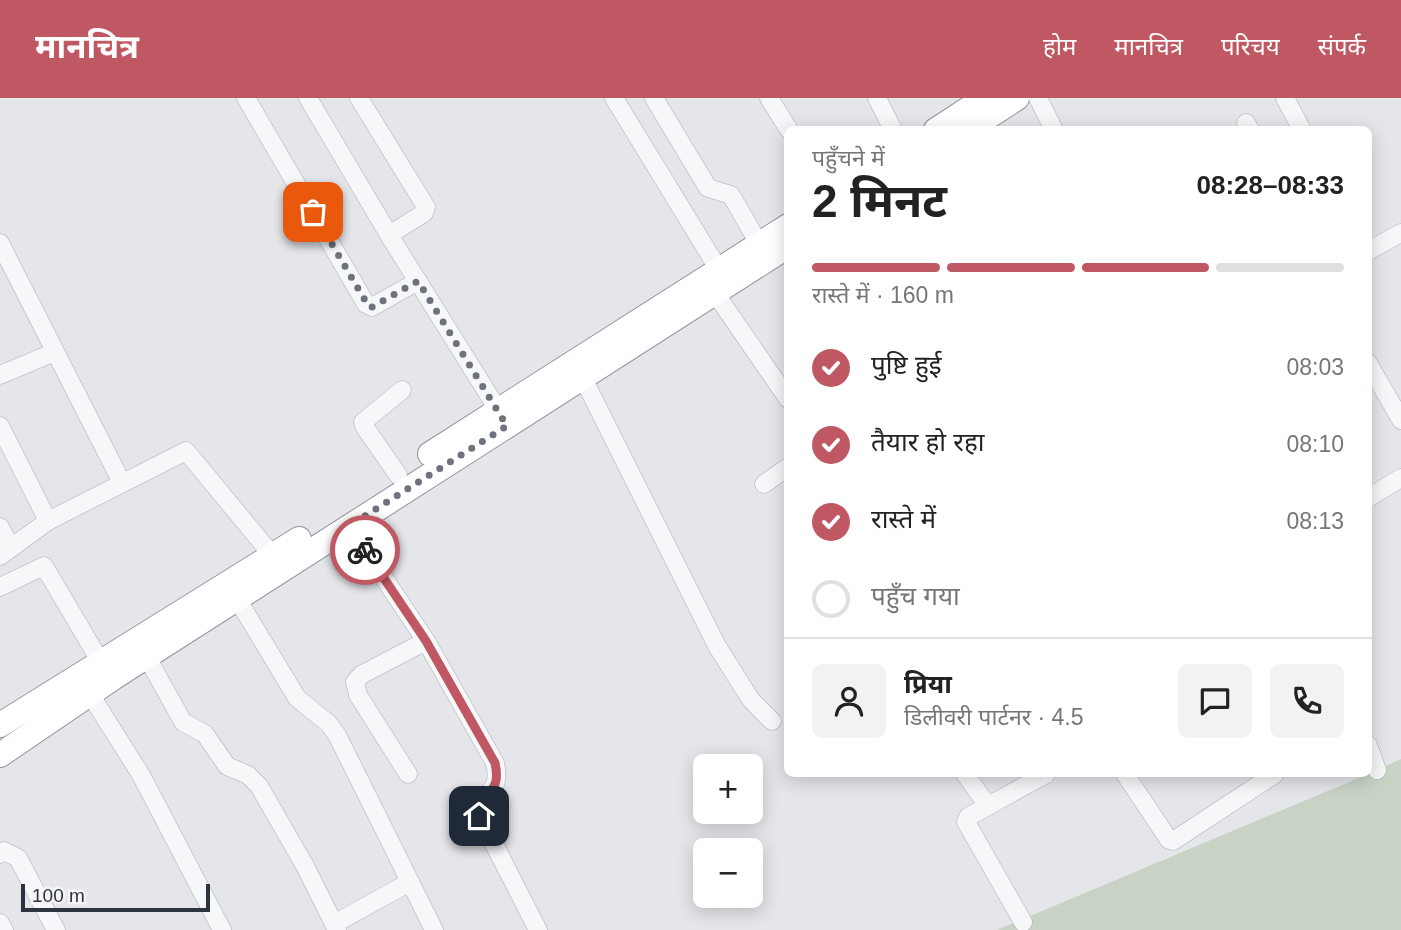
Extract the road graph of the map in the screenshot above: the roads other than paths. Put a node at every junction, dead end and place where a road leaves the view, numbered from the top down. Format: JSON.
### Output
{"nodes":[{"id":1,"x":246,"y":98,"type":"edge"},
{"id":2,"x":309,"y":98,"type":"edge"},
{"id":3,"x":359,"y":98,"type":"edge"},
{"id":4,"x":614,"y":98,"type":"edge"},
{"id":5,"x":654,"y":98,"type":"edge"},
{"id":6,"x":769,"y":98,"type":"edge"},
{"id":7,"x":877,"y":98,"type":"edge"},
{"id":8,"x":985,"y":98,"type":"edge"},
{"id":9,"x":1017,"y":98,"type":"edge"},
{"id":10,"x":1038,"y":98,"type":"edge"},
{"id":11,"x":1284,"y":98,"type":"edge"},
{"id":12,"x":786,"y":126,"type":"edge"},
{"id":13,"x":891,"y":126,"type":"edge"},
{"id":14,"x":942,"y":126,"type":"edge"},
{"id":15,"x":974,"y":126,"type":"edge"},
{"id":16,"x":1052,"y":126,"type":"edge"},
{"id":17,"x":1300,"y":126,"type":"edge"},
{"id":18,"x":784,"y":229,"type":"edge"},
{"id":19,"x":1401,"y":233,"type":"edge"},
{"id":20,"x":389,"y":235,"type":"junction"},
{"id":21,"x":0,"y":243,"type":"edge"},
{"id":22,"x":760,"y":244,"type":"junction"},
{"id":23,"x":784,"y":248,"type":"edge"},
{"id":24,"x":1372,"y":248,"type":"edge"},
{"id":25,"x":418,"y":281,"type":"junction"},
{"id":26,"x":717,"y":282,"type":"junction"},
{"id":27,"x":55,"y":352,"type":"junction"},
{"id":28,"x":1372,"y":370,"type":"edge"},
{"id":29,"x":0,"y":375,"type":"edge"},
{"id":30,"x":583,"y":378,"type":"junction"},
{"id":31,"x":402,"y":390,"type":"dead end"},
{"id":32,"x":784,"y":392,"type":"edge"},
{"id":33,"x":503,"y":418,"type":"junction"},
{"id":34,"x":1401,"y":420,"type":"edge"},
{"id":35,"x":0,"y":426,"type":"edge"},
{"id":36,"x":784,"y":470,"type":"edge"},
{"id":37,"x":398,"y":475,"type":"junction"},
{"id":38,"x":122,"y":483,"type":"junction"},
{"id":39,"x":764,"y":484,"type":"dead end"},
{"id":40,"x":1399,"y":485,"type":"edge"},
{"id":41,"x":1372,"y":492,"type":"edge"},
{"id":42,"x":48,"y":521,"type":"junction"},
{"id":43,"x":349,"y":526,"type":"junction"},
{"id":44,"x":0,"y":527,"type":"edge"},
{"id":45,"x":6,"y":552,"type":"edge"},
{"id":46,"x":273,"y":556,"type":"junction"},
{"id":47,"x":2,"y":582,"type":"edge"},
{"id":48,"x":238,"y":600,"type":"junction"},
{"id":49,"x":426,"y":641,"type":"junction"},
{"id":50,"x":147,"y":657,"type":"junction"},
{"id":51,"x":100,"y":661,"type":"junction"},
{"id":52,"x":90,"y":694,"type":"junction"},
{"id":53,"x":772,"y":721,"type":"dead end"},
{"id":54,"x":0,"y":725,"type":"edge"},
{"id":55,"x":0,"y":755,"type":"edge"},
{"id":56,"x":1372,"y":756,"type":"edge"},
{"id":57,"x":1377,"y":770,"type":"dead end"},
{"id":58,"x":408,"y":774,"type":"dead end"},
{"id":59,"x":967,"y":777,"type":"edge"},
{"id":60,"x":1041,"y":777,"type":"edge"},
{"id":61,"x":1127,"y":777,"type":"edge"},
{"id":62,"x":1268,"y":777,"type":"edge"},
{"id":63,"x":988,"y":806,"type":"junction"},
{"id":64,"x":0,"y":854,"type":"edge"},
{"id":65,"x":410,"y":882,"type":"junction"},
{"id":66,"x":1023,"y":922,"type":"dead end"},
{"id":67,"x":0,"y":923,"type":"edge"},
{"id":68,"x":335,"y":927,"type":"edge"},
{"id":69,"x":4,"y":930,"type":"edge"},
{"id":70,"x":56,"y":930,"type":"edge"},
{"id":71,"x":222,"y":930,"type":"edge"},
{"id":72,"x":434,"y":930,"type":"edge"},
{"id":73,"x":538,"y":930,"type":"edge"}],
"edges":[{"from":1,"to":25,"type":"street"},
{"from":2,"to":20,"type":"street"},
{"from":3,"to":20,"type":"street"},
{"from":4,"to":26,"type":"street"},
{"from":5,"to":22,"type":"street"},
{"from":6,"to":12,"type":"street"},
{"from":7,"to":13,"type":"street"},
{"from":8,"to":14,"type":"highway"},
{"from":9,"to":15,"type":"highway"},
{"from":10,"to":16,"type":"street"},
{"from":11,"to":17,"type":"street"},
{"from":18,"to":22,"type":"highway"},
{"from":19,"to":24,"type":"street"},
{"from":20,"to":25,"type":"street"},
{"from":21,"to":27,"type":"street"},
{"from":22,"to":26,"type":"highway"},
{"from":23,"to":26,"type":"highway"},
{"from":25,"to":33,"type":"street"},
{"from":26,"to":30,"type":"highway"},
{"from":26,"to":32,"type":"street"},
{"from":26,"to":33,"type":"highway"},
{"from":27,"to":29,"type":"street"},
{"from":27,"to":38,"type":"street"},
{"from":28,"to":34,"type":"street"},
{"from":30,"to":33,"type":"highway"},
{"from":30,"to":53,"type":"street"},
{"from":31,"to":37,"type":"street"},
{"from":33,"to":37,"type":"highway"},
{"from":33,"to":43,"type":"highway"},
{"from":35,"to":42,"type":"street"},
{"from":36,"to":39,"type":"street"},
{"from":37,"to":46,"type":"highway"},
{"from":38,"to":42,"type":"street"},
{"from":38,"to":46,"type":"street"},
{"from":40,"to":41,"type":"street"},
{"from":42,"to":45,"type":"street"},
{"from":43,"to":48,"type":"highway"},
{"from":43,"to":49,"type":"street"},
{"from":44,"to":45,"type":"street"},
{"from":46,"to":51,"type":"highway"},
{"from":47,"to":51,"type":"street"},
{"from":48,"to":50,"type":"highway"},
{"from":48,"to":65,"type":"street"},
{"from":49,"to":58,"type":"street"},
{"from":49,"to":73,"type":"street"},
{"from":50,"to":52,"type":"highway"},
{"from":50,"to":68,"type":"street"},
{"from":51,"to":54,"type":"highway"},
{"from":52,"to":55,"type":"highway"},
{"from":52,"to":71,"type":"street"},
{"from":56,"to":57,"type":"street"},
{"from":59,"to":63,"type":"street"},
{"from":60,"to":63,"type":"street"},
{"from":61,"to":62,"type":"street"},
{"from":63,"to":66,"type":"street"},
{"from":64,"to":70,"type":"street"},
{"from":65,"to":68,"type":"street"},
{"from":65,"to":72,"type":"street"},
{"from":67,"to":69,"type":"street"}]}
